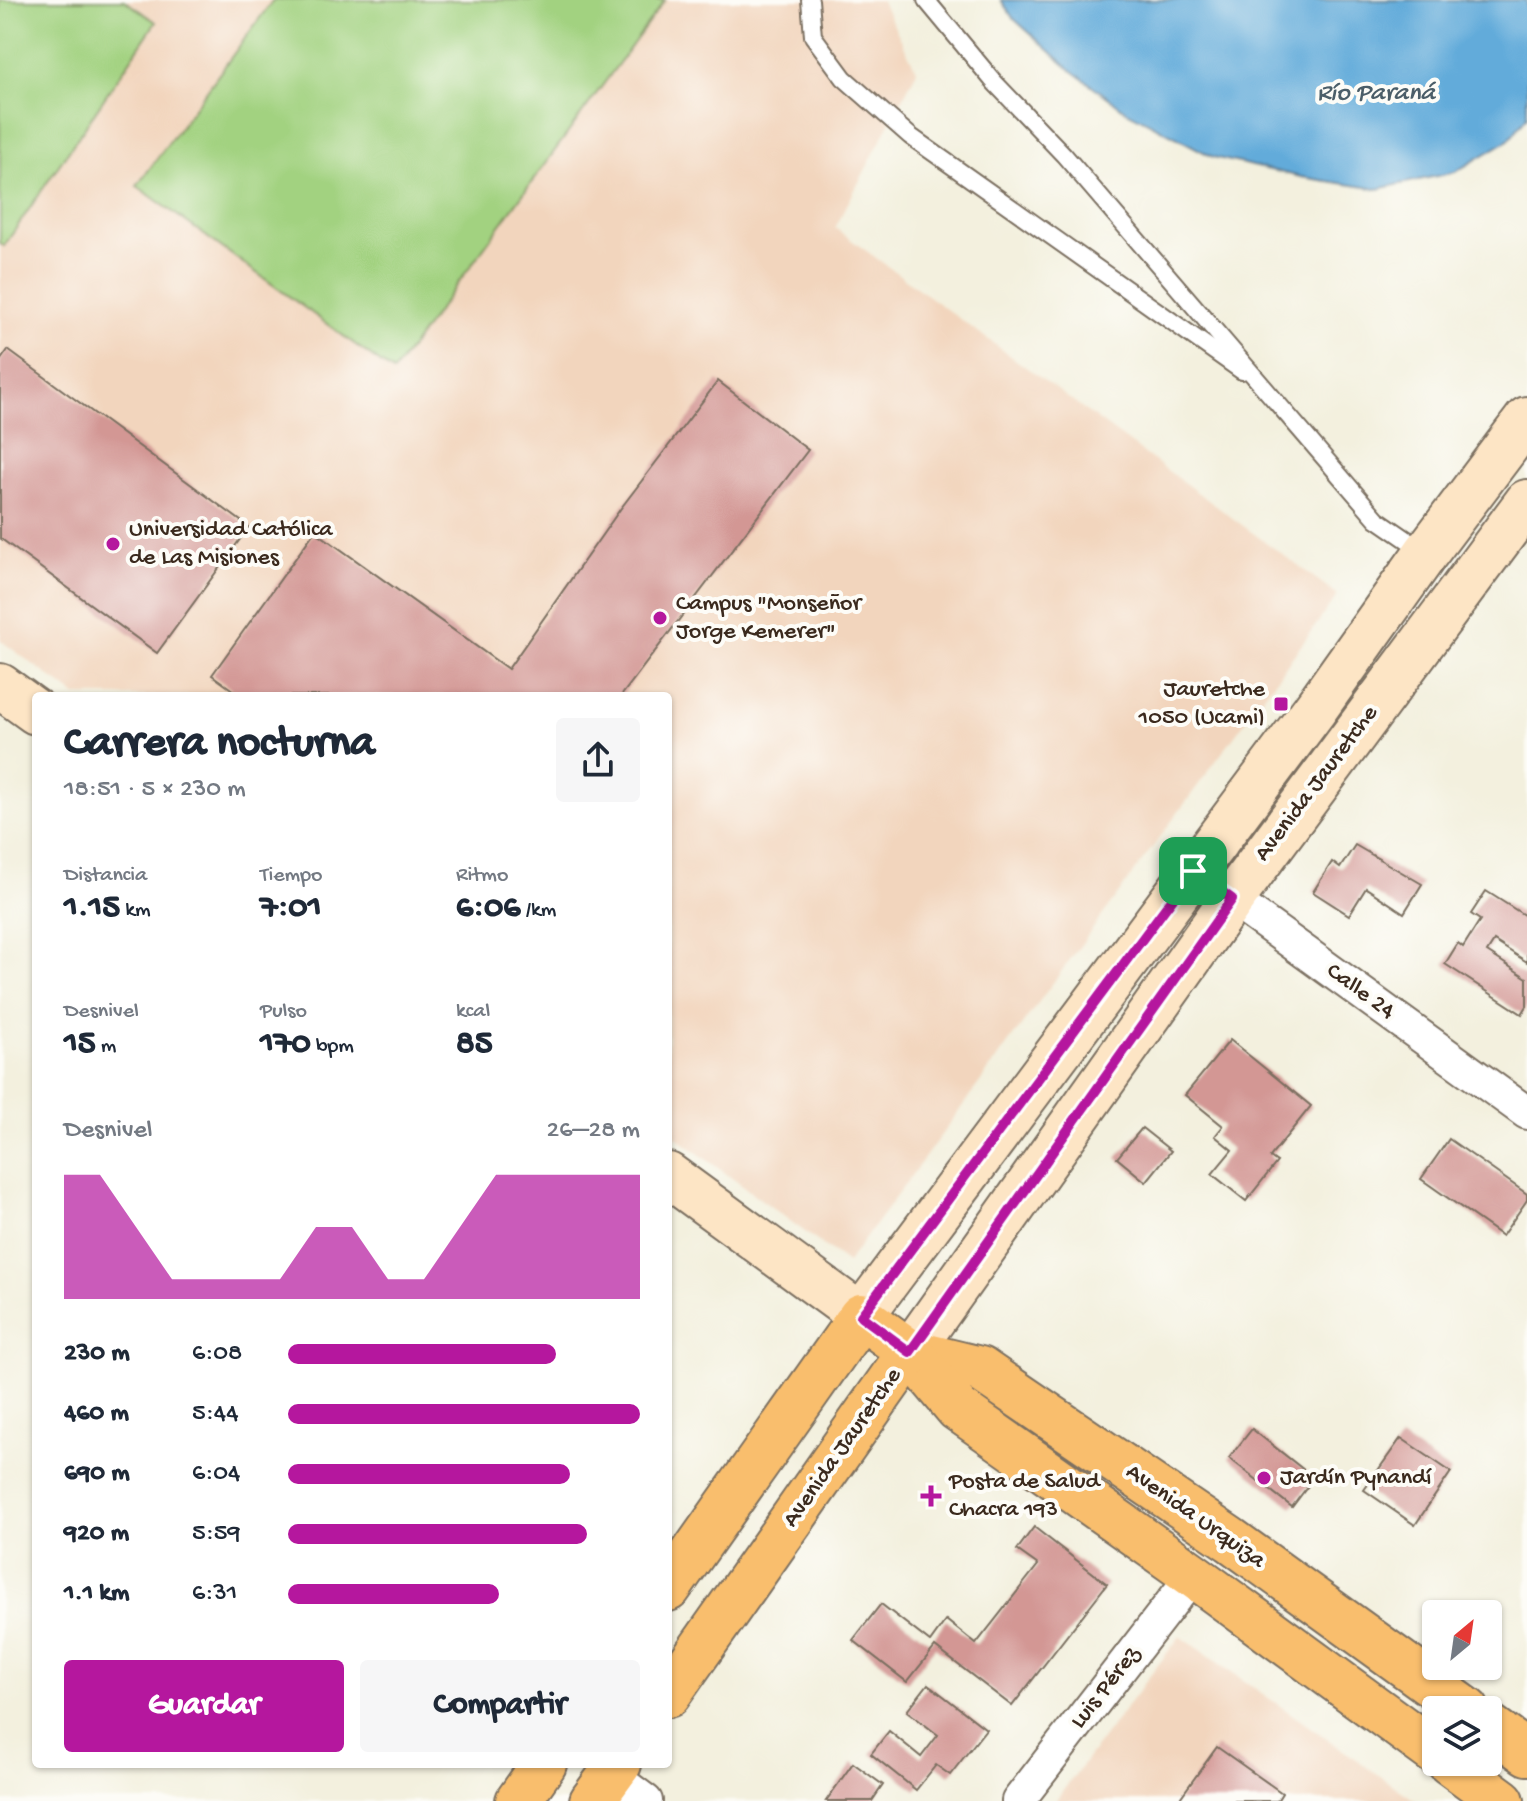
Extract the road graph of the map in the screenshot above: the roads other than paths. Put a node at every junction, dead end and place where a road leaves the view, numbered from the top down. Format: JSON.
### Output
{"nodes":[{"id":1,"x":810,"y":0,"type":"edge"},
{"id":2,"x":926,"y":0,"type":"edge"},
{"id":3,"x":1263,"y":386,"type":"junction"},
{"id":4,"x":1527,"y":419,"type":"edge"},
{"id":5,"x":1487,"y":472,"type":"junction"},
{"id":6,"x":1527,"y":502,"type":"edge"},
{"id":7,"x":1426,"y":553,"type":"junction"},
{"id":8,"x":0,"y":686,"type":"edge"},
{"id":9,"x":32,"y":709,"type":"edge"},
{"id":10,"x":1193,"y":871,"type":"junction"},
{"id":11,"x":1232,"y":899,"type":"junction"},
{"id":12,"x":1527,"y":1113,"type":"edge"},
{"id":13,"x":672,"y":1178,"type":"edge"},
{"id":14,"x":861,"y":1316,"type":"junction"},
{"id":15,"x":910,"y":1352,"type":"junction"},
{"id":16,"x":1193,"y":1575,"type":"junction"},
{"id":17,"x":672,"y":1583,"type":"edge"},
{"id":18,"x":672,"y":1689,"type":"edge"},
{"id":19,"x":1448,"y":1696,"type":"edge"},
{"id":20,"x":1502,"y":1735,"type":"edge"},
{"id":21,"x":1422,"y":1743,"type":"edge"},
{"id":22,"x":1527,"y":1753,"type":"edge"},
{"id":23,"x":541,"y":1768,"type":"edge"},
{"id":24,"x":1468,"y":1776,"type":"edge"},
{"id":25,"x":607,"y":1780,"type":"edge"},
{"id":26,"x":518,"y":1801,"type":"edge"},
{"id":27,"x":646,"y":1801,"type":"edge"},
{"id":28,"x":1018,"y":1801,"type":"edge"},
{"id":29,"x":1502,"y":1801,"type":"edge"}],
"edges":[{"from":1,"to":3,"type":"lane"},
{"from":2,"to":3,"type":"lane"},
{"from":3,"to":7,"type":"lane"},
{"from":4,"to":5,"type":"main road","name":"Avenida Jauretche"},
{"from":5,"to":6,"type":"street"},
{"from":5,"to":7,"type":"main road","name":"Avenida Jauretche"},
{"from":6,"to":11,"type":"main road","name":"Avenida Jauretche"},
{"from":7,"to":10,"type":"main road","name":"Avenida Jauretche"},
{"from":8,"to":9,"type":"main road"},
{"from":10,"to":11,"type":"street","name":"Calle 24"},
{"from":10,"to":14,"type":"main road","name":"Avenida Jauretche"},
{"from":11,"to":12,"type":"street","name":"Calle 24"},
{"from":11,"to":15,"type":"main road","name":"Avenida Jauretche"},
{"from":13,"to":14,"type":"main road","name":"Avenida Urquiza"},
{"from":14,"to":15,"type":"main road","name":"Avenida Urquiza"},
{"from":14,"to":17,"type":"main road","name":"Avenida Jauretche"},
{"from":15,"to":16,"type":"main road","name":"Avenida Urquiza"},
{"from":15,"to":18,"type":"main road","name":"Avenida Jauretche"},
{"from":15,"to":19,"type":"main road","name":"Avenida Urquiza"},
{"from":16,"to":21,"type":"main road","name":"Avenida Urquiza"},
{"from":16,"to":28,"type":"street","name":"Luis Pérez"},
{"from":20,"to":22,"type":"main road"},
{"from":23,"to":26,"type":"main road"},
{"from":24,"to":29,"type":"main road"},
{"from":25,"to":27,"type":"street"}]}
